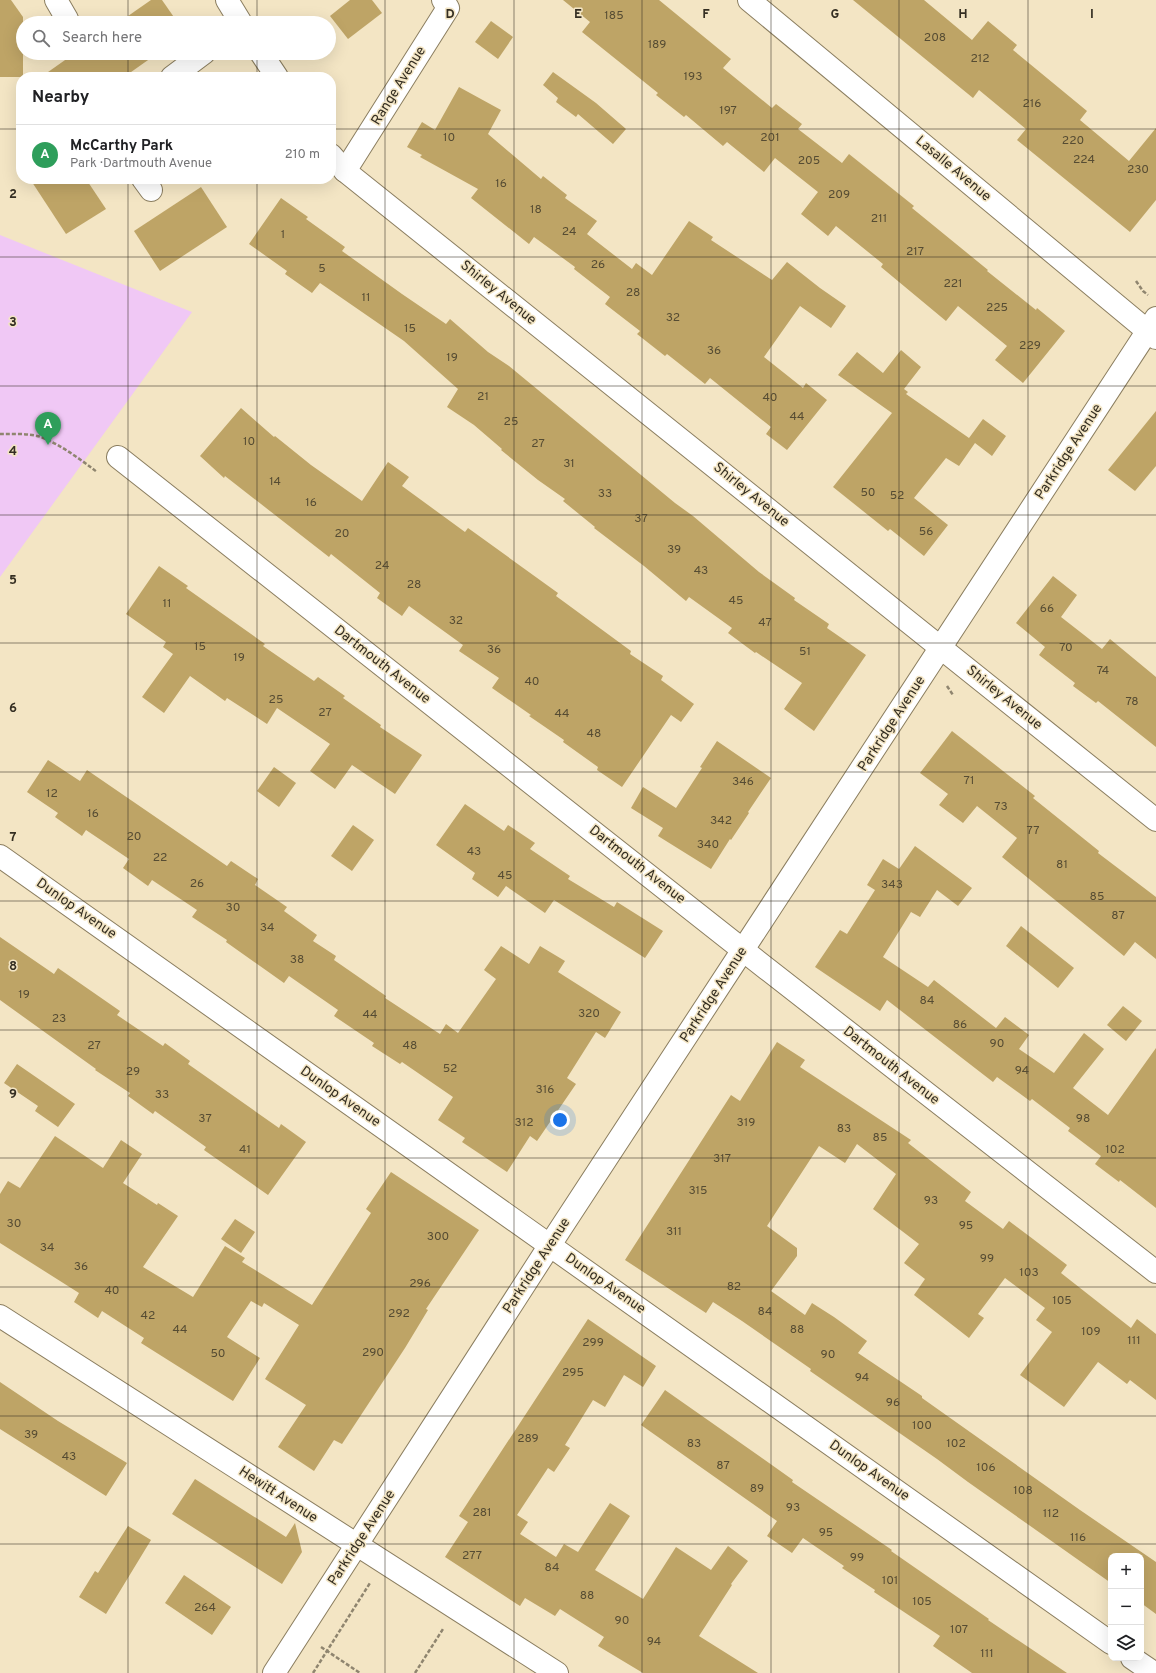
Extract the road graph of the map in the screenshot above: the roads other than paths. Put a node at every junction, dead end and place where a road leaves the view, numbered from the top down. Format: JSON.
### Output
{"nodes":[{"id":1,"x":56,"y":0,"type":"edge"},
{"id":2,"x":227,"y":0,"type":"edge"},
{"id":3,"x":443,"y":0,"type":"edge"},
{"id":4,"x":749,"y":0,"type":"edge"},
{"id":5,"x":65,"y":16,"type":"edge"},
{"id":6,"x":237,"y":16,"type":"edge"},
{"id":7,"x":195,"y":60,"type":"edge"},
{"id":8,"x":266,"y":60,"type":"edge"},
{"id":9,"x":179,"y":72,"type":"edge"},
{"id":10,"x":274,"y":72,"type":"edge"},
{"id":11,"x":336,"y":160,"type":"edge"},
{"id":12,"x":345,"y":171,"type":"junction"},
{"id":13,"x":1153,"y":329,"type":"edge"},
{"id":14,"x":118,"y":457,"type":"dead end"},
{"id":15,"x":941,"y":648,"type":"junction"},
{"id":16,"x":1156,"y":820,"type":"edge"},
{"id":17,"x":0,"y":856,"type":"edge"},
{"id":18,"x":744,"y":950,"type":"junction"},
{"id":19,"x":550,"y":1245,"type":"junction"},
{"id":20,"x":1156,"y":1272,"type":"edge"},
{"id":21,"x":0,"y":1316,"type":"edge"},
{"id":22,"x":357,"y":1545,"type":"junction"},
{"id":23,"x":1108,"y":1641,"type":"edge"},
{"id":24,"x":1136,"y":1661,"type":"edge"},
{"id":25,"x":274,"y":1673,"type":"edge"},
{"id":26,"x":557,"y":1673,"type":"edge"},
{"id":27,"x":1154,"y":1673,"type":"edge"}],
"edges":[{"from":1,"to":5,"type":"street"},
{"from":2,"to":6,"type":"street"},
{"from":3,"to":12,"type":"street","name":"Range Avenue"},
{"from":4,"to":13,"type":"street","name":"Lasalle Avenue"},
{"from":7,"to":9,"type":"street"},
{"from":8,"to":10,"type":"street"},
{"from":11,"to":12,"type":"street","name":"Shirley Avenue"},
{"from":12,"to":15,"type":"street","name":"Shirley Avenue"},
{"from":13,"to":15,"type":"street","name":"Parkridge Avenue"},
{"from":14,"to":18,"type":"street","name":"Dartmouth Avenue"},
{"from":15,"to":16,"type":"street","name":"Shirley Avenue"},
{"from":15,"to":18,"type":"street","name":"Parkridge Avenue"},
{"from":17,"to":19,"type":"street","name":"Dunlop Avenue"},
{"from":18,"to":19,"type":"street","name":"Parkridge Avenue"},
{"from":18,"to":20,"type":"street","name":"Dartmouth Avenue"},
{"from":19,"to":22,"type":"street","name":"Parkridge Avenue"},
{"from":19,"to":23,"type":"street","name":"Dunlop Avenue"},
{"from":21,"to":22,"type":"street","name":"Hewitt Avenue"},
{"from":22,"to":25,"type":"street","name":"Parkridge Avenue"},
{"from":22,"to":26,"type":"street","name":"Hewitt Avenue"},
{"from":24,"to":27,"type":"street"}]}
